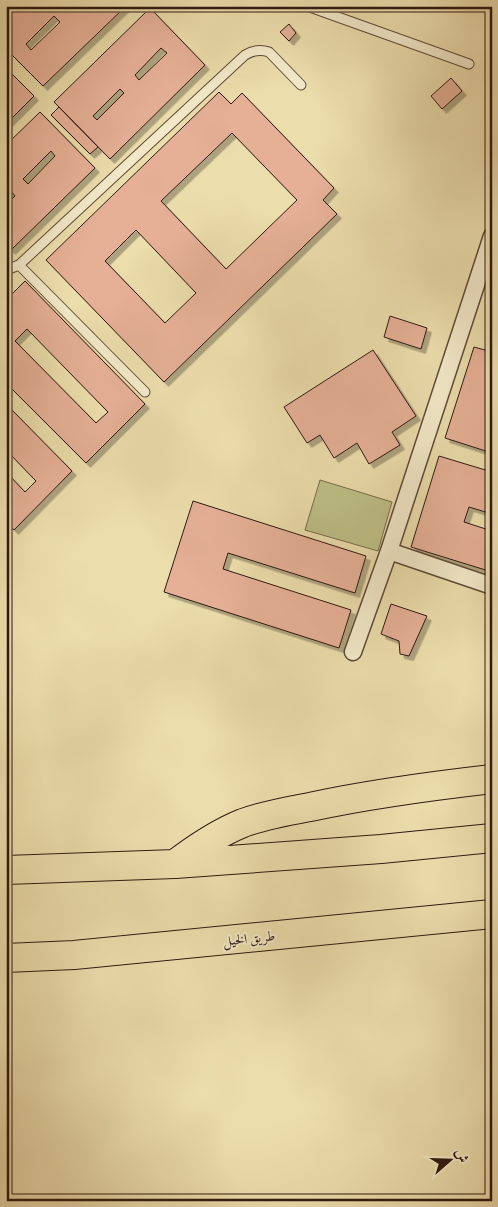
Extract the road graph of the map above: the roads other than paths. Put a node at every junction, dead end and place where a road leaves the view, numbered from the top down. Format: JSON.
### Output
{"nodes":[{"id":1,"x":307,"y":6,"type":"edge"},
{"id":2,"x":469,"y":64,"type":"dead end"},
{"id":3,"x":301,"y":85,"type":"dead end"},
{"id":4,"x":492,"y":236,"type":"edge"},
{"id":5,"x":19,"y":265,"type":"junction"},
{"id":6,"x":6,"y":270,"type":"edge"},
{"id":7,"x":145,"y":392,"type":"dead end"},
{"id":8,"x":389,"y":551,"type":"junction"},
{"id":9,"x":492,"y":586,"type":"edge"},
{"id":10,"x":353,"y":652,"type":"dead end"},
{"id":11,"x":492,"y":779,"type":"edge"},
{"id":12,"x":492,"y":838,"type":"edge"},
{"id":13,"x":175,"y":864,"type":"junction"},
{"id":14,"x":6,"y":870,"type":"edge"},
{"id":15,"x":492,"y":914,"type":"edge"},
{"id":16,"x":6,"y":958,"type":"edge"}],
"edges":[{"from":1,"to":2,"type":"lane"},
{"from":3,"to":5,"type":"lane"},
{"from":4,"to":8,"type":"street"},
{"from":5,"to":6,"type":"lane"},
{"from":5,"to":7,"type":"lane"},
{"from":8,"to":9,"type":"street"},
{"from":8,"to":10,"type":"street"},
{"from":11,"to":13,"type":"highway"},
{"from":12,"to":13,"type":"highway"},
{"from":13,"to":14,"type":"highway"},
{"from":15,"to":16,"type":"highway","name":"طريق الخيل"}]}
